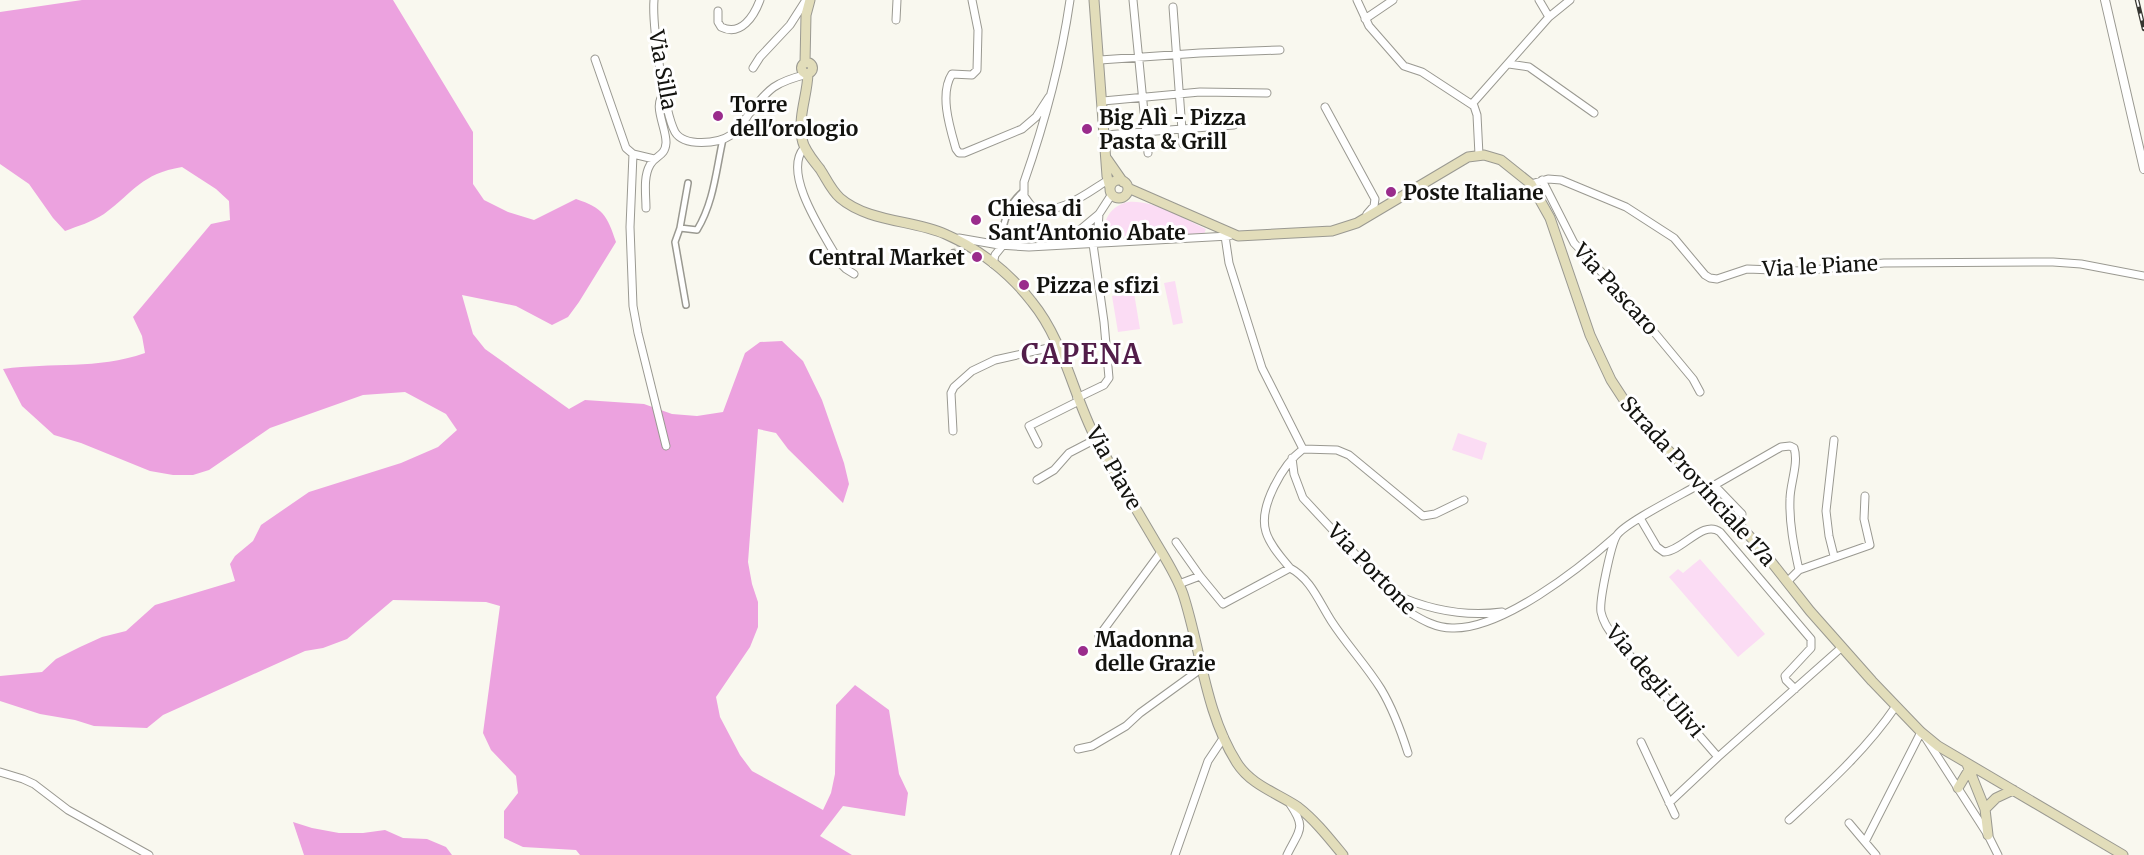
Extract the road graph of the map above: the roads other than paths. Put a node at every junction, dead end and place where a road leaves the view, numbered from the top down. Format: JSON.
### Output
{"nodes":[{"id":1,"x":654,"y":0,"type":"edge"},
{"id":2,"x":760,"y":0,"type":"edge"},
{"id":3,"x":808,"y":0,"type":"edge"},
{"id":4,"x":897,"y":0,"type":"edge"},
{"id":5,"x":972,"y":0,"type":"edge"},
{"id":6,"x":1070,"y":0,"type":"edge"},
{"id":7,"x":1095,"y":0,"type":"edge"},
{"id":8,"x":1132,"y":0,"type":"edge"},
{"id":9,"x":1357,"y":0,"type":"edge"},
{"id":10,"x":1393,"y":0,"type":"edge"},
{"id":11,"x":1539,"y":0,"type":"edge"},
{"id":12,"x":1570,"y":0,"type":"edge"},
{"id":13,"x":2105,"y":0,"type":"edge"},
{"id":14,"x":1173,"y":7,"type":"dead end"},
{"id":15,"x":718,"y":11,"type":"dead end"},
{"id":16,"x":1549,"y":17,"type":"junction"},
{"id":17,"x":1365,"y":19,"type":"junction"},
{"id":18,"x":896,"y":20,"type":"dead end"},
{"id":19,"x":1280,"y":50,"type":"dead end"},
{"id":20,"x":1176,"y":55,"type":"junction"},
{"id":21,"x":1138,"y":57,"type":"junction"},
{"id":22,"x":595,"y":59,"type":"dead end"},
{"id":23,"x":1100,"y":60,"type":"junction"},
{"id":24,"x":1509,"y":64,"type":"junction"},
{"id":25,"x":753,"y":68,"type":"dead end"},
{"id":26,"x":808,"y":76,"type":"junction"},
{"id":27,"x":1267,"y":93,"type":"dead end"},
{"id":28,"x":665,"y":94,"type":"junction"},
{"id":29,"x":1179,"y":94,"type":"junction"},
{"id":30,"x":1050,"y":95,"type":"junction"},
{"id":31,"x":1142,"y":98,"type":"junction"},
{"id":32,"x":1103,"y":101,"type":"junction"},
{"id":33,"x":1472,"y":104,"type":"junction"},
{"id":34,"x":1325,"y":107,"type":"dead end"},
{"id":35,"x":1594,"y":112,"type":"dead end"},
{"id":36,"x":1234,"y":125,"type":"dead end"},
{"id":37,"x":1182,"y":129,"type":"junction"},
{"id":38,"x":1146,"y":132,"type":"junction"},
{"id":39,"x":1105,"y":135,"type":"junction"},
{"id":40,"x":723,"y":139,"type":"junction"},
{"id":41,"x":1184,"y":144,"type":"dead end"},
{"id":42,"x":804,"y":147,"type":"junction"},
{"id":43,"x":1148,"y":153,"type":"dead end"},
{"id":44,"x":633,"y":154,"type":"junction"},
{"id":45,"x":1479,"y":155,"type":"junction"},
{"id":46,"x":654,"y":159,"type":"junction"},
{"id":47,"x":1107,"y":159,"type":"junction"},
{"id":48,"x":2144,"y":169,"type":"edge"},
{"id":49,"x":1542,"y":180,"type":"junction"},
{"id":50,"x":688,"y":183,"type":"dead end"},
{"id":51,"x":1531,"y":184,"type":"junction"},
{"id":52,"x":1126,"y":185,"type":"junction"},
{"id":53,"x":1110,"y":188,"type":"junction"},
{"id":54,"x":1024,"y":191,"type":"junction"},
{"id":55,"x":646,"y":208,"type":"dead end"},
{"id":56,"x":1099,"y":214,"type":"junction"},
{"id":57,"x":1357,"y":223,"type":"junction"},
{"id":58,"x":680,"y":228,"type":"junction"},
{"id":59,"x":1077,"y":231,"type":"junction"},
{"id":60,"x":1225,"y":236,"type":"junction"},
{"id":61,"x":1238,"y":236,"type":"junction"},
{"id":62,"x":952,"y":237,"type":"junction"},
{"id":63,"x":1095,"y":243,"type":"junction"},
{"id":64,"x":1063,"y":244,"type":"junction"},
{"id":65,"x":1082,"y":244,"type":"junction"},
{"id":66,"x":1001,"y":245,"type":"junction"},
{"id":67,"x":993,"y":264,"type":"junction"},
{"id":68,"x":854,"y":274,"type":"dead end"},
{"id":69,"x":2144,"y":276,"type":"edge"},
{"id":70,"x":686,"y":305,"type":"dead end"},
{"id":71,"x":1057,"y":346,"type":"junction"},
{"id":72,"x":1700,"y":392,"type":"dead end"},
{"id":73,"x":1078,"y":400,"type":"junction"},
{"id":74,"x":953,"y":431,"type":"dead end"},
{"id":75,"x":1096,"y":439,"type":"junction"},
{"id":76,"x":1834,"y":440,"type":"dead end"},
{"id":77,"x":1038,"y":444,"type":"dead end"},
{"id":78,"x":666,"y":446,"type":"dead end"},
{"id":79,"x":1303,"y":449,"type":"junction"},
{"id":80,"x":1292,"y":458,"type":"junction"},
{"id":81,"x":1036,"y":480,"type":"dead end"},
{"id":82,"x":1710,"y":487,"type":"junction"},
{"id":83,"x":1864,"y":496,"type":"dead end"},
{"id":84,"x":1464,"y":500,"type":"dead end"},
{"id":85,"x":1742,"y":514,"type":"dead end"},
{"id":86,"x":1640,"y":518,"type":"junction"},
{"id":87,"x":1617,"y":535,"type":"junction"},
{"id":88,"x":1176,"y":542,"type":"dead end"},
{"id":89,"x":1161,"y":552,"type":"junction"},
{"id":90,"x":1834,"y":556,"type":"junction"},
{"id":91,"x":1290,"y":568,"type":"junction"},
{"id":92,"x":1799,"y":570,"type":"junction"},
{"id":93,"x":1200,"y":576,"type":"junction"},
{"id":94,"x":1787,"y":582,"type":"junction"},
{"id":95,"x":1179,"y":585,"type":"junction"},
{"id":96,"x":1391,"y":593,"type":"junction"},
{"id":97,"x":1506,"y":612,"type":"junction"},
{"id":98,"x":1100,"y":636,"type":"dead end"},
{"id":99,"x":1842,"y":647,"type":"junction"},
{"id":100,"x":1202,"y":668,"type":"junction"},
{"id":101,"x":1795,"y":689,"type":"junction"},
{"id":102,"x":1896,"y":706,"type":"junction"},
{"id":103,"x":1922,"y":732,"type":"junction"},
{"id":104,"x":1224,"y":738,"type":"junction"},
{"id":105,"x":1641,"y":742,"type":"dead end"},
{"id":106,"x":1078,"y":749,"type":"dead end"},
{"id":107,"x":1408,"y":753,"type":"dead end"},
{"id":108,"x":1718,"y":757,"type":"junction"},
{"id":109,"x":1971,"y":768,"type":"junction"},
{"id":110,"x":0,"y":772,"type":"edge"},
{"id":111,"x":1958,"y":788,"type":"junction"},
{"id":112,"x":2013,"y":790,"type":"junction"},
{"id":113,"x":1289,"y":801,"type":"junction"},
{"id":114,"x":1670,"y":803,"type":"junction"},
{"id":115,"x":1985,"y":809,"type":"junction"},
{"id":116,"x":1675,"y":815,"type":"dead end"},
{"id":117,"x":1789,"y":820,"type":"dead end"},
{"id":118,"x":1849,"y":824,"type":"dead end"},
{"id":119,"x":1988,"y":835,"type":"junction"},
{"id":120,"x":1865,"y":842,"type":"junction"},
{"id":121,"x":149,"y":855,"type":"edge"},
{"id":122,"x":1175,"y":855,"type":"edge"},
{"id":123,"x":1287,"y":855,"type":"edge"},
{"id":124,"x":1343,"y":855,"type":"edge"},
{"id":125,"x":1876,"y":855,"type":"edge"},
{"id":126,"x":1998,"y":855,"type":"edge"},
{"id":127,"x":2123,"y":855,"type":"edge"}],
"edges":[{"from":1,"to":28,"type":"street","name":"Via Silla"},
{"from":2,"to":15,"type":"street"},
{"from":3,"to":25,"type":"street"},
{"from":3,"to":26,"type":"main road"},
{"from":4,"to":18,"type":"street"},
{"from":5,"to":30,"type":"street"},
{"from":6,"to":30,"type":"street"},
{"from":7,"to":23,"type":"main road"},
{"from":8,"to":21,"type":"street"},
{"from":9,"to":17,"type":"street"},
{"from":10,"to":17,"type":"street"},
{"from":11,"to":16,"type":"street"},
{"from":12,"to":16,"type":"street"},
{"from":13,"to":48,"type":"street"},
{"from":14,"to":20,"type":"street"},
{"from":16,"to":24,"type":"street"},
{"from":17,"to":33,"type":"street"},
{"from":19,"to":20,"type":"street"},
{"from":20,"to":21,"type":"street"},
{"from":20,"to":29,"type":"street"},
{"from":21,"to":23,"type":"street"},
{"from":21,"to":31,"type":"street"},
{"from":22,"to":44,"type":"street"},
{"from":23,"to":32,"type":"main road"},
{"from":24,"to":33,"type":"street"},
{"from":24,"to":35,"type":"street"},
{"from":26,"to":40,"type":"street"},
{"from":26,"to":42,"type":"main road"},
{"from":27,"to":29,"type":"street"},
{"from":28,"to":40,"type":"street","name":"Via Silla"},
{"from":28,"to":46,"type":"street"},
{"from":29,"to":31,"type":"street"},
{"from":29,"to":37,"type":"street"},
{"from":30,"to":54,"type":"street"},
{"from":31,"to":32,"type":"street"},
{"from":31,"to":38,"type":"street"},
{"from":32,"to":39,"type":"main road"},
{"from":33,"to":45,"type":"street"},
{"from":34,"to":57,"type":"street"},
{"from":36,"to":37,"type":"street"},
{"from":37,"to":38,"type":"street"},
{"from":37,"to":41,"type":"street"},
{"from":38,"to":39,"type":"street"},
{"from":38,"to":43,"type":"street"},
{"from":39,"to":47,"type":"main road"},
{"from":40,"to":58,"type":"street"},
{"from":42,"to":62,"type":"main road","name":"Via Piave"},
{"from":42,"to":68,"type":"street"},
{"from":44,"to":46,"type":"street"},
{"from":44,"to":78,"type":"street"},
{"from":45,"to":51,"type":"main road","name":"Strada Provinciale 17a"},
{"from":45,"to":57,"type":"main road"},
{"from":46,"to":55,"type":"street"},
{"from":47,"to":52,"type":"main road"},
{"from":47,"to":53,"type":"main road"},
{"from":49,"to":51,"type":"street","name":"Via le Piane"},
{"from":49,"to":69,"type":"street","name":"Via le Piane"},
{"from":49,"to":72,"type":"street","name":"Via Pascaro"},
{"from":50,"to":58,"type":"street"},
{"from":51,"to":82,"type":"main road","name":"Strada Provinciale 17a"},
{"from":52,"to":53,"type":"main road"},
{"from":52,"to":53,"type":"main road"},
{"from":52,"to":61,"type":"main road"},
{"from":53,"to":54,"type":"street"},
{"from":53,"to":56,"type":"street"},
{"from":54,"to":66,"type":"street"},
{"from":56,"to":59,"type":"street"},
{"from":56,"to":63,"type":"street"},
{"from":57,"to":61,"type":"main road"},
{"from":58,"to":70,"type":"street"},
{"from":59,"to":64,"type":"street"},
{"from":59,"to":65,"type":"street"},
{"from":60,"to":61,"type":"street"},
{"from":60,"to":63,"type":"street"},
{"from":60,"to":79,"type":"street"},
{"from":62,"to":66,"type":"street"},
{"from":62,"to":67,"type":"main road","name":"Via Piave"},
{"from":63,"to":65,"type":"street"},
{"from":63,"to":73,"type":"street"},
{"from":64,"to":65,"type":"street"},
{"from":64,"to":66,"type":"street"},
{"from":66,"to":67,"type":"street"},
{"from":67,"to":71,"type":"main road","name":"Via Piave"},
{"from":71,"to":73,"type":"main road","name":"Via Piave"},
{"from":71,"to":74,"type":"street"},
{"from":73,"to":75,"type":"main road","name":"Via Piave"},
{"from":73,"to":77,"type":"street"},
{"from":75,"to":81,"type":"street"},
{"from":75,"to":89,"type":"main road","name":"Via Piave"},
{"from":76,"to":90,"type":"street"},
{"from":79,"to":80,"type":"street"},
{"from":79,"to":84,"type":"street"},
{"from":80,"to":91,"type":"street"},
{"from":80,"to":96,"type":"street","name":"Via Portone"},
{"from":82,"to":85,"type":"street"},
{"from":82,"to":86,"type":"street"},
{"from":82,"to":92,"type":"street"},
{"from":82,"to":94,"type":"main road","name":"Strada Provinciale 17a"},
{"from":83,"to":90,"type":"street"},
{"from":86,"to":87,"type":"street"},
{"from":86,"to":101,"type":"street"},
{"from":87,"to":97,"type":"street","name":"Via Portone"},
{"from":87,"to":108,"type":"street","name":"Via degli Ulivi"},
{"from":88,"to":93,"type":"street"},
{"from":89,"to":95,"type":"main road","name":"Via Piave"},
{"from":89,"to":98,"type":"street"},
{"from":90,"to":92,"type":"street"},
{"from":91,"to":93,"type":"street"},
{"from":91,"to":107,"type":"street"},
{"from":92,"to":94,"type":"street"},
{"from":93,"to":95,"type":"street"},
{"from":94,"to":99,"type":"main road","name":"Strada Provinciale 17a"},
{"from":95,"to":100,"type":"main road","name":"Via Piave"},
{"from":96,"to":97,"type":"street"},
{"from":96,"to":97,"type":"street","name":"Via Portone"},
{"from":99,"to":101,"type":"street","name":"Via degli Ulivi"},
{"from":99,"to":102,"type":"main road","name":"Strada Provinciale 17a"},
{"from":100,"to":104,"type":"main road","name":"Via Piave"},
{"from":100,"to":106,"type":"street"},
{"from":101,"to":108,"type":"street","name":"Via degli Ulivi"},
{"from":102,"to":103,"type":"main road","name":"Strada Provinciale 17a"},
{"from":102,"to":117,"type":"street"},
{"from":103,"to":109,"type":"main road","name":"Strada Provinciale 17a"},
{"from":103,"to":111,"type":"street"},
{"from":103,"to":120,"type":"street"},
{"from":104,"to":113,"type":"main road","name":"Via Piave"},
{"from":104,"to":122,"type":"street"},
{"from":105,"to":114,"type":"street"},
{"from":108,"to":114,"type":"street"},
{"from":109,"to":111,"type":"main road"},
{"from":109,"to":112,"type":"main road","name":"Strada Provinciale 17a"},
{"from":109,"to":115,"type":"main road"},
{"from":110,"to":121,"type":"street"},
{"from":111,"to":119,"type":"street"},
{"from":112,"to":115,"type":"main road"},
{"from":112,"to":127,"type":"main road","name":"Strada Provinciale 17a"},
{"from":113,"to":123,"type":"street"},
{"from":113,"to":124,"type":"main road","name":"Via Piave"},
{"from":114,"to":116,"type":"street"},
{"from":115,"to":119,"type":"main road"},
{"from":118,"to":120,"type":"street"},
{"from":119,"to":126,"type":"street"},
{"from":120,"to":125,"type":"street"}]}
